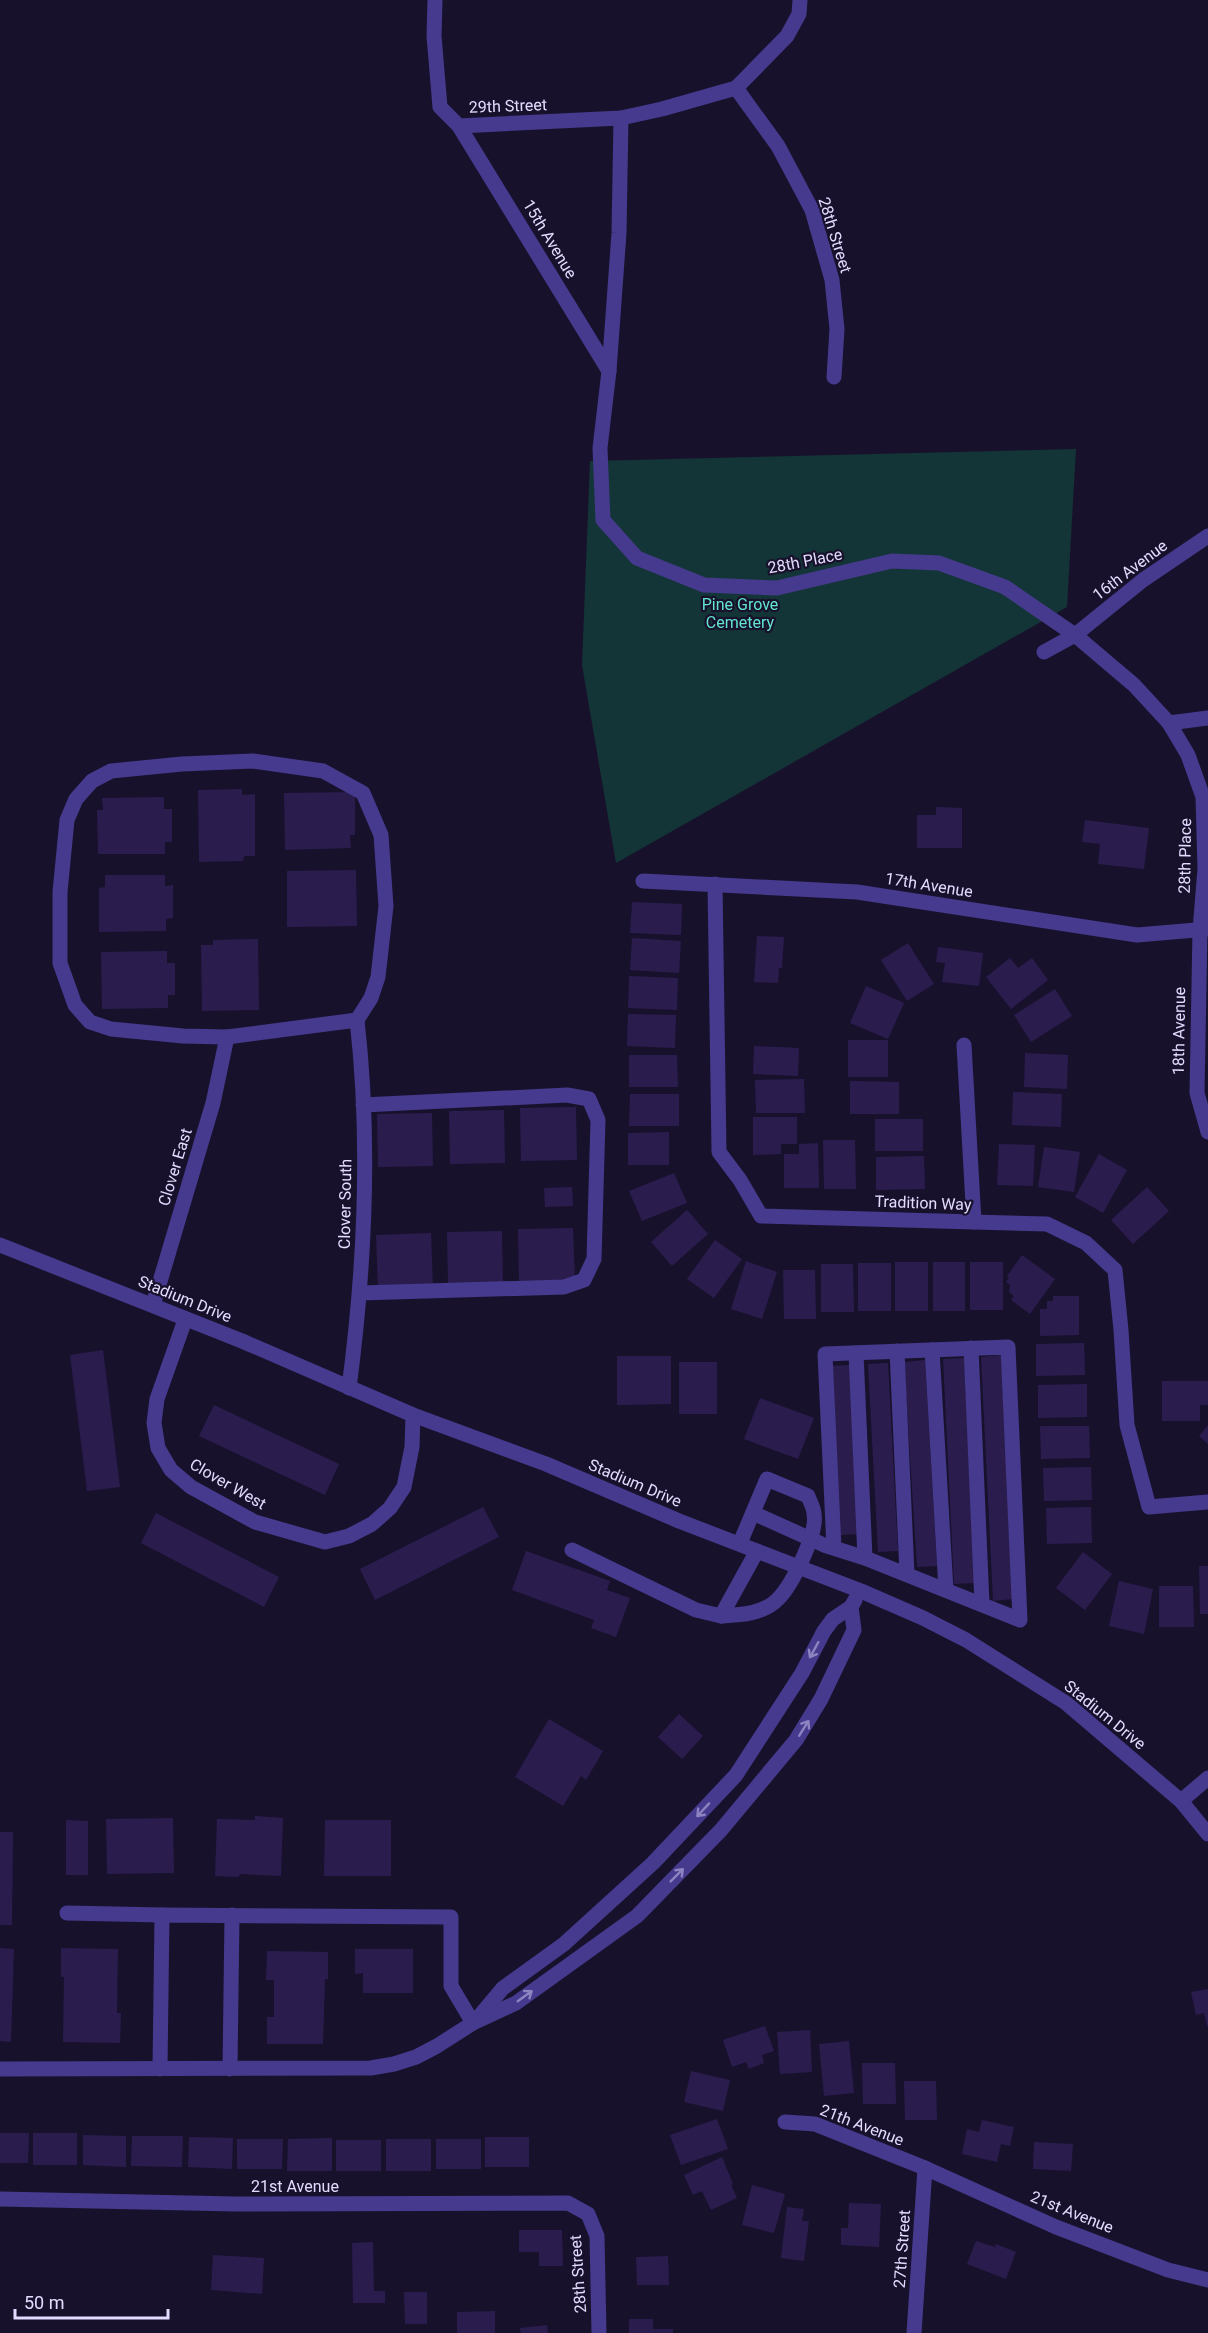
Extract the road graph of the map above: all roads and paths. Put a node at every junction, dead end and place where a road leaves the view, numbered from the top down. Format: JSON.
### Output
{"nodes":[{"id":1,"x":435,"y":0,"type":"edge"},
{"id":2,"x":800,"y":0,"type":"edge"},
{"id":3,"x":736,"y":88,"type":"junction"},
{"id":4,"x":621,"y":118,"type":"junction"},
{"id":5,"x":459,"y":126,"type":"junction"},
{"id":6,"x":609,"y":371,"type":"junction"},
{"id":7,"x":834,"y":377,"type":"dead end"},
{"id":8,"x":1208,"y":536,"type":"edge"},
{"id":9,"x":1075,"y":635,"type":"junction"},
{"id":10,"x":1044,"y":652,"type":"dead end"},
{"id":11,"x":1208,"y":718,"type":"edge"},
{"id":12,"x":1169,"y":723,"type":"junction"},
{"id":13,"x":643,"y":881,"type":"dead end"},
{"id":14,"x":715,"y":884,"type":"junction"},
{"id":15,"x":1204,"y":930,"type":"edge"},
{"id":16,"x":357,"y":1020,"type":"junction"},
{"id":17,"x":227,"y":1037,"type":"junction"},
{"id":18,"x":964,"y":1045,"type":"dead end"},
{"id":19,"x":363,"y":1105,"type":"junction"},
{"id":20,"x":1208,"y":1132,"type":"edge"},
{"id":21,"x":974,"y":1222,"type":"junction"},
{"id":22,"x":0,"y":1245,"type":"edge"},
{"id":23,"x":360,"y":1293,"type":"junction"},
{"id":24,"x":153,"y":1305,"type":"junction"},
{"id":25,"x":185,"y":1320,"type":"junction"},
{"id":26,"x":971,"y":1348,"type":"junction"},
{"id":27,"x":932,"y":1350,"type":"junction"},
{"id":28,"x":897,"y":1351,"type":"junction"},
{"id":29,"x":856,"y":1353,"type":"junction"},
{"id":30,"x":349,"y":1388,"type":"junction"},
{"id":31,"x":413,"y":1415,"type":"junction"},
{"id":32,"x":1208,"y":1502,"type":"edge"},
{"id":33,"x":753,"y":1513,"type":"junction"},
{"id":34,"x":811,"y":1540,"type":"junction"},
{"id":35,"x":740,"y":1543,"type":"junction"},
{"id":36,"x":834,"y":1548,"type":"junction"},
{"id":37,"x":572,"y":1550,"type":"dead end"},
{"id":38,"x":757,"y":1551,"type":"junction"},
{"id":39,"x":865,"y":1558,"type":"junction"},
{"id":40,"x":799,"y":1567,"type":"junction"},
{"id":41,"x":907,"y":1574,"type":"junction"},
{"id":42,"x":945,"y":1590,"type":"junction"},
{"id":43,"x":861,"y":1591,"type":"junction"},
{"id":44,"x":982,"y":1604,"type":"junction"},
{"id":45,"x":851,"y":1607,"type":"junction"},
{"id":46,"x":721,"y":1616,"type":"junction"},
{"id":47,"x":1208,"y":1778,"type":"edge"},
{"id":48,"x":1181,"y":1801,"type":"junction"},
{"id":49,"x":1208,"y":1834,"type":"edge"},
{"id":50,"x":67,"y":1913,"type":"dead end"},
{"id":51,"x":162,"y":1915,"type":"junction"},
{"id":52,"x":232,"y":1915,"type":"junction"},
{"id":53,"x":473,"y":2023,"type":"junction"},
{"id":54,"x":0,"y":2069,"type":"edge"},
{"id":55,"x":160,"y":2069,"type":"junction"},
{"id":56,"x":230,"y":2069,"type":"junction"},
{"id":57,"x":785,"y":2122,"type":"dead end"},
{"id":58,"x":925,"y":2168,"type":"junction"},
{"id":59,"x":0,"y":2199,"type":"edge"},
{"id":60,"x":588,"y":2214,"type":"joint"},
{"id":61,"x":1208,"y":2280,"type":"edge"},
{"id":62,"x":599,"y":2333,"type":"edge"},
{"id":63,"x":914,"y":2333,"type":"edge"}],
"edges":[{"from":1,"to":5,"type":"street","name":"29th Street"},
{"from":2,"to":3,"type":"street"},
{"from":3,"to":4,"type":"street"},
{"from":3,"to":7,"type":"street","name":"28th Street"},
{"from":4,"to":5,"type":"street","name":"29th Street"},
{"from":4,"to":6,"type":"street","name":"28th Place"},
{"from":5,"to":6,"type":"street","name":"15th Avenue"},
{"from":6,"to":9,"type":"street","name":"28th Place"},
{"from":8,"to":9,"type":"street","name":"16th Avenue"},
{"from":9,"to":10,"type":"street","name":"16th Avenue"},
{"from":9,"to":12,"type":"street","name":"28th Place"},
{"from":11,"to":12,"type":"street"},
{"from":12,"to":15,"type":"street","name":"28th Place"},
{"from":13,"to":14,"type":"street","name":"17th Avenue"},
{"from":14,"to":15,"type":"street","name":"17th Avenue"},
{"from":14,"to":21,"type":"street","name":"Tradition Way"},
{"from":15,"to":20,"type":"street","name":"18th Avenue"},
{"from":16,"to":17,"type":"street"},
{"from":16,"to":17,"type":"street"},
{"from":16,"to":19,"type":"street","name":"Clover South"},
{"from":17,"to":24,"type":"street","name":"Clover East"},
{"from":18,"to":21,"type":"street"},
{"from":19,"to":23,"type":"street","name":"Clover South"},
{"from":19,"to":23,"type":"street"},
{"from":21,"to":32,"type":"street","name":"Tradition Way"},
{"from":22,"to":24,"type":"street","name":"Stadium Drive"},
{"from":23,"to":30,"type":"street","name":"Clover South"},
{"from":24,"to":25,"type":"street","name":"Stadium Drive"},
{"from":25,"to":30,"type":"street","name":"Stadium Drive"},
{"from":25,"to":31,"type":"street","name":"Clover West"},
{"from":26,"to":27,"type":"street"},
{"from":26,"to":44,"type":"street"},
{"from":26,"to":44,"type":"street"},
{"from":27,"to":28,"type":"street"},
{"from":27,"to":42,"type":"street"},
{"from":28,"to":29,"type":"street"},
{"from":28,"to":41,"type":"street"},
{"from":29,"to":36,"type":"street"},
{"from":29,"to":39,"type":"street"},
{"from":30,"to":31,"type":"street","name":"Stadium Drive"},
{"from":31,"to":35,"type":"street","name":"Stadium Drive"},
{"from":33,"to":34,"type":"street"},
{"from":33,"to":34,"type":"street"},
{"from":33,"to":35,"type":"street"},
{"from":34,"to":36,"type":"street"},
{"from":34,"to":40,"type":"street"},
{"from":35,"to":38,"type":"street","name":"Stadium Drive"},
{"from":36,"to":39,"type":"street"},
{"from":37,"to":46,"type":"street"},
{"from":38,"to":40,"type":"street","name":"Stadium Drive"},
{"from":38,"to":46,"type":"street"},
{"from":39,"to":41,"type":"street"},
{"from":40,"to":43,"type":"street","name":"Stadium Drive"},
{"from":40,"to":46,"type":"street"},
{"from":41,"to":42,"type":"street"},
{"from":42,"to":44,"type":"street"},
{"from":43,"to":45,"type":"street"},
{"from":43,"to":48,"type":"street","name":"Stadium Drive"},
{"from":45,"to":53,"type":"street","one_way":true},
{"from":53,"to":45,"type":"street","one_way":true},
{"from":47,"to":48,"type":"street"},
{"from":48,"to":49,"type":"street","name":"Stadium Drive"},
{"from":50,"to":51,"type":"street"},
{"from":51,"to":52,"type":"street"},
{"from":51,"to":55,"type":"street"},
{"from":52,"to":53,"type":"street"},
{"from":52,"to":56,"type":"street"},
{"from":53,"to":56,"type":"street"},
{"from":54,"to":55,"type":"street"},
{"from":55,"to":56,"type":"street"},
{"from":57,"to":58,"type":"street","name":"21th Avenue"},
{"from":58,"to":61,"type":"street","name":"21st Avenue"},
{"from":58,"to":63,"type":"street","name":"27th Street"},
{"from":59,"to":60,"type":"street","name":"21st Avenue"},
{"from":60,"to":62,"type":"street","name":"28th Street"}]}
